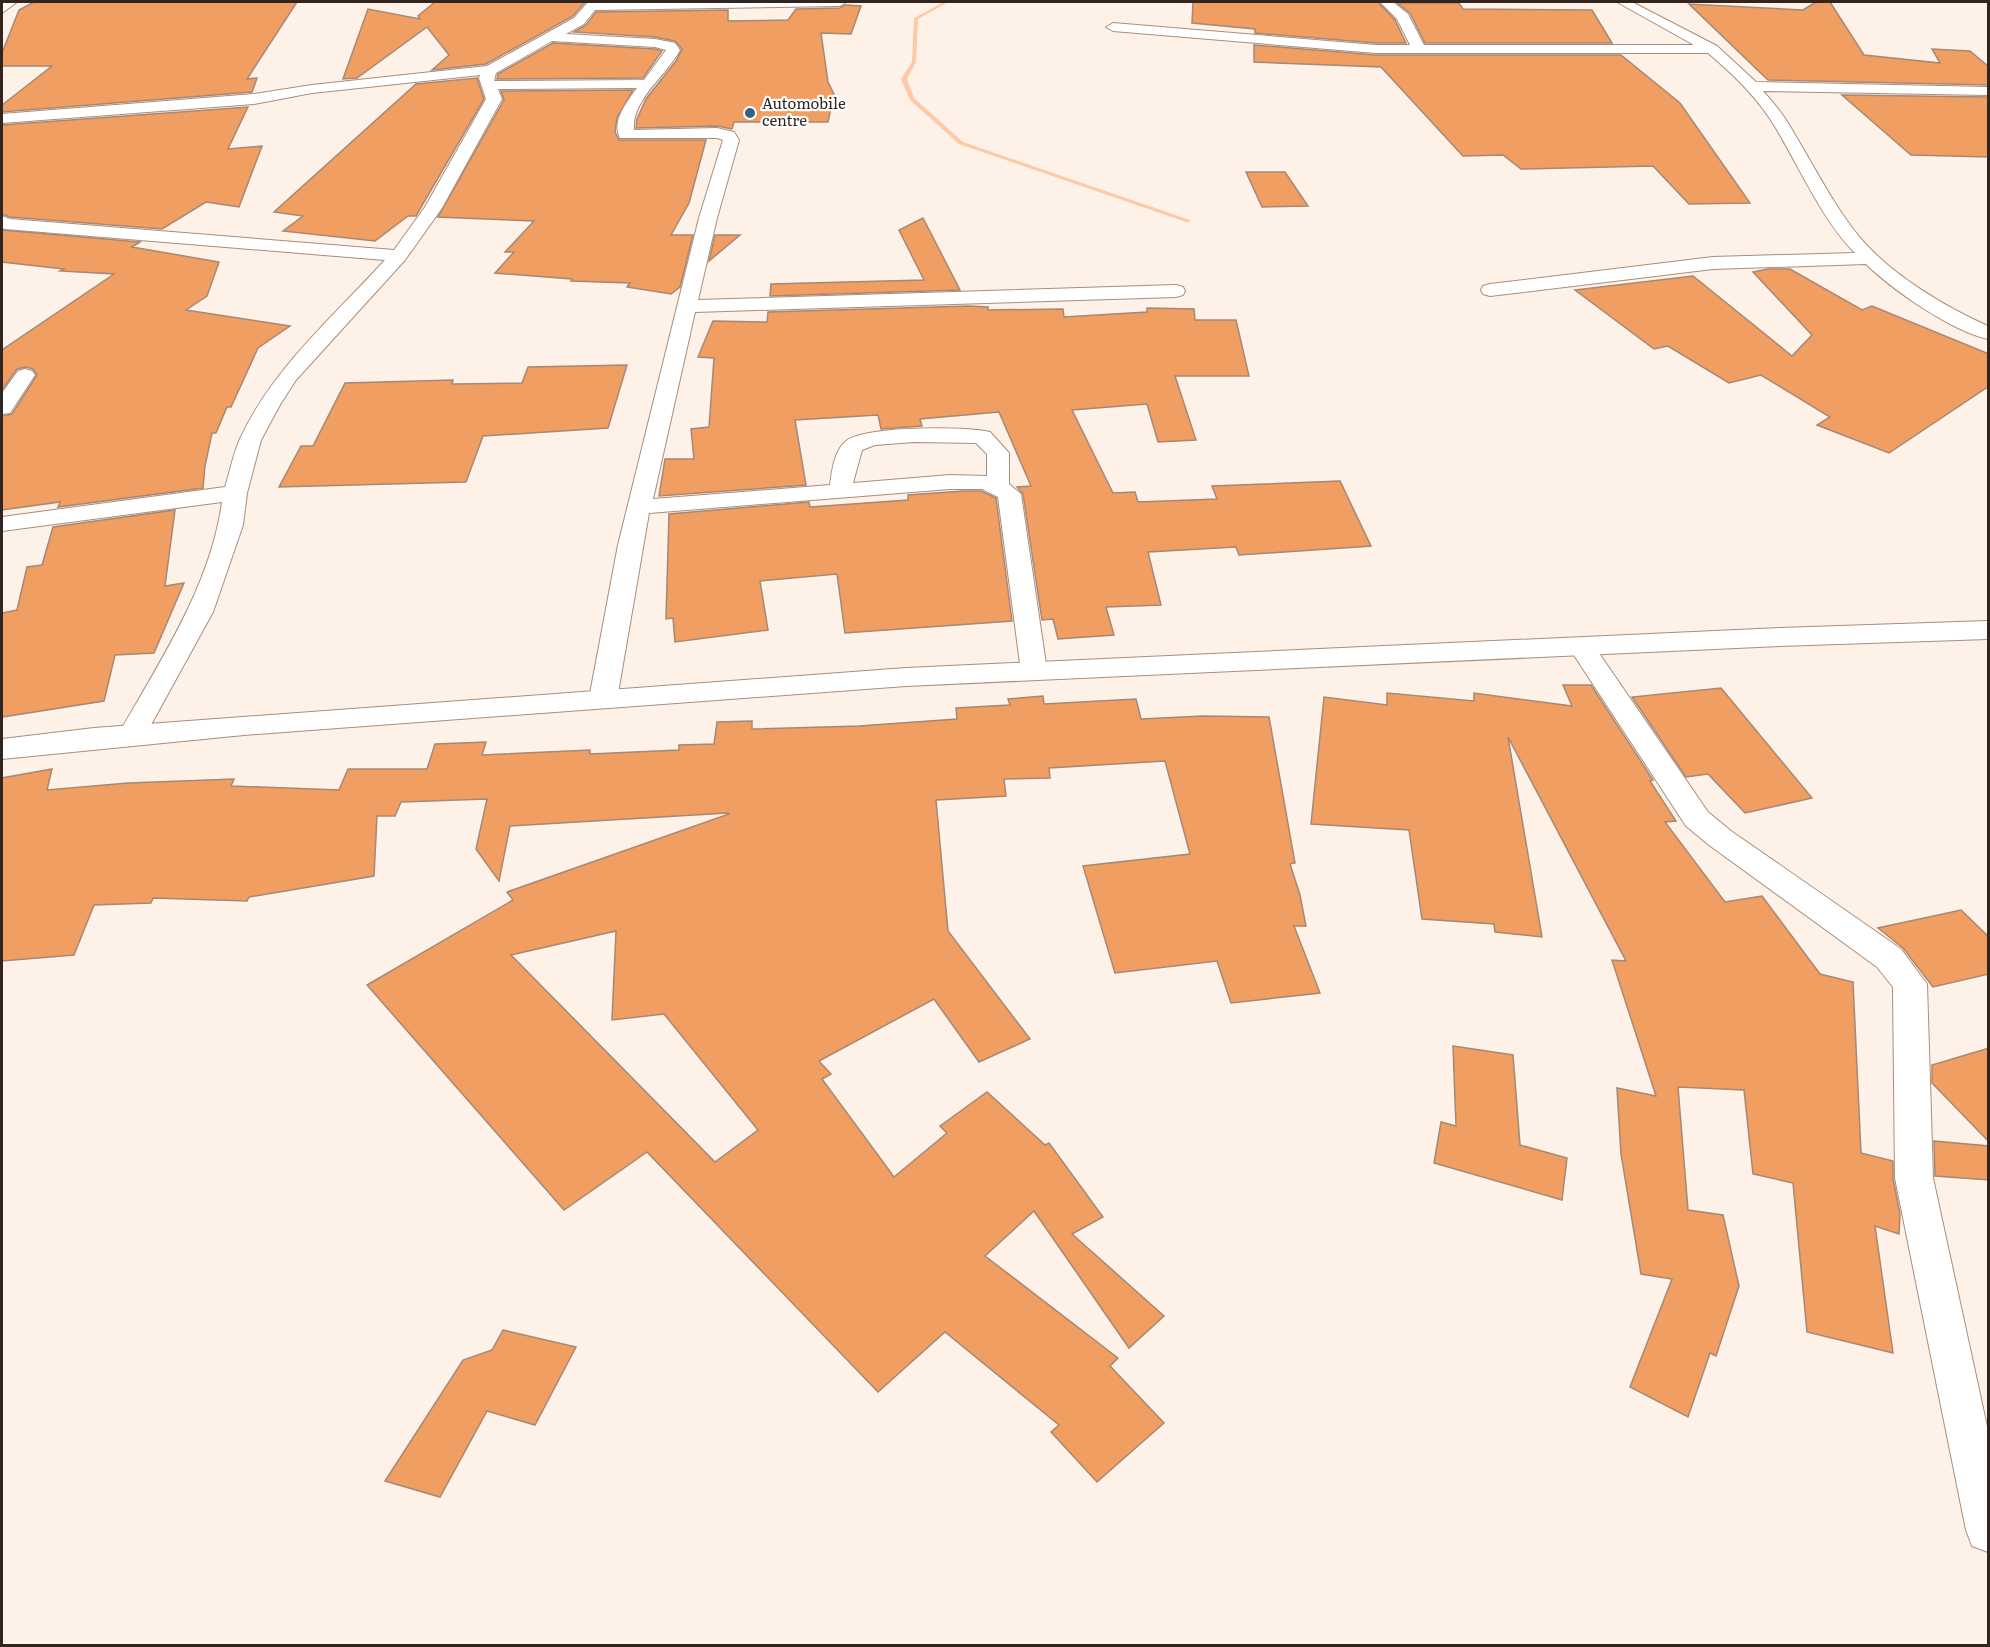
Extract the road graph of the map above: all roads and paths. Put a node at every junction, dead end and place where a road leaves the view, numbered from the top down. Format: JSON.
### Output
{"nodes":[{"id":1,"x":12,"y":2,"type":"edge"},
{"id":2,"x":840,"y":2,"type":"edge"},
{"id":3,"x":1386,"y":2,"type":"edge"},
{"id":4,"x":1623,"y":2,"type":"edge"},
{"id":5,"x":592,"y":4,"type":"edge"},
{"id":6,"x":2,"y":9,"type":"edge"},
{"id":7,"x":1113,"y":27,"type":"dead end"},
{"id":8,"x":551,"y":37,"type":"junction"},
{"id":9,"x":1419,"y":49,"type":"junction"},
{"id":10,"x":1712,"y":49,"type":"junction"},
{"id":11,"x":490,"y":77,"type":"junction"},
{"id":12,"x":647,"y":84,"type":"junction"},
{"id":13,"x":1752,"y":86,"type":"junction"},
{"id":14,"x":1989,"y":91,"type":"edge"},
{"id":15,"x":2,"y":118,"type":"edge"},
{"id":16,"x":2,"y":221,"type":"edge"},
{"id":17,"x":399,"y":256,"type":"junction"},
{"id":18,"x":1871,"y":258,"type":"junction"},
{"id":19,"x":1490,"y":290,"type":"dead end"},
{"id":20,"x":1176,"y":291,"type":"dead end"},
{"id":21,"x":687,"y":306,"type":"junction"},
{"id":22,"x":1989,"y":333,"type":"edge"},
{"id":23,"x":25,"y":375,"type":"dead end"},
{"id":24,"x":2,"y":408,"type":"edge"},
{"id":25,"x":998,"y":485,"type":"junction"},
{"id":26,"x":841,"y":491,"type":"junction"},
{"id":27,"x":235,"y":493,"type":"junction"},
{"id":28,"x":639,"y":507,"type":"junction"},
{"id":29,"x":2,"y":524,"type":"edge"},
{"id":30,"x":1989,"y":630,"type":"edge"},
{"id":31,"x":1581,"y":646,"type":"junction"},
{"id":32,"x":1034,"y":671,"type":"junction"},
{"id":33,"x":603,"y":699,"type":"junction"},
{"id":34,"x":132,"y":735,"type":"junction"},
{"id":35,"x":2,"y":749,"type":"edge"},
{"id":36,"x":1989,"y":1530,"type":"edge"}],
"edges":[{"from":1,"to":6,"type":"street"},
{"from":2,"to":5,"type":"street"},
{"from":3,"to":9,"type":"street"},
{"from":4,"to":10,"type":"street"},
{"from":5,"to":8,"type":"street"},
{"from":7,"to":9,"type":"street"},
{"from":8,"to":11,"type":"street"},
{"from":8,"to":12,"type":"street"},
{"from":9,"to":10,"type":"street"},
{"from":10,"to":13,"type":"street"},
{"from":11,"to":12,"type":"street"},
{"from":11,"to":15,"type":"street"},
{"from":11,"to":17,"type":"street"},
{"from":12,"to":21,"type":"street"},
{"from":13,"to":14,"type":"street"},
{"from":13,"to":18,"type":"street"},
{"from":16,"to":17,"type":"street"},
{"from":17,"to":27,"type":"street"},
{"from":18,"to":19,"type":"street"},
{"from":18,"to":22,"type":"street"},
{"from":20,"to":21,"type":"street"},
{"from":21,"to":28,"type":"street"},
{"from":23,"to":24,"type":"street"},
{"from":25,"to":26,"type":"street"},
{"from":25,"to":26,"type":"street"},
{"from":25,"to":32,"type":"street"},
{"from":26,"to":28,"type":"street"},
{"from":27,"to":29,"type":"street"},
{"from":27,"to":34,"type":"street"},
{"from":28,"to":33,"type":"street"},
{"from":30,"to":31,"type":"street"},
{"from":31,"to":32,"type":"street"},
{"from":31,"to":36,"type":"street"},
{"from":32,"to":33,"type":"street"},
{"from":33,"to":34,"type":"street"},
{"from":34,"to":35,"type":"street"}]}
